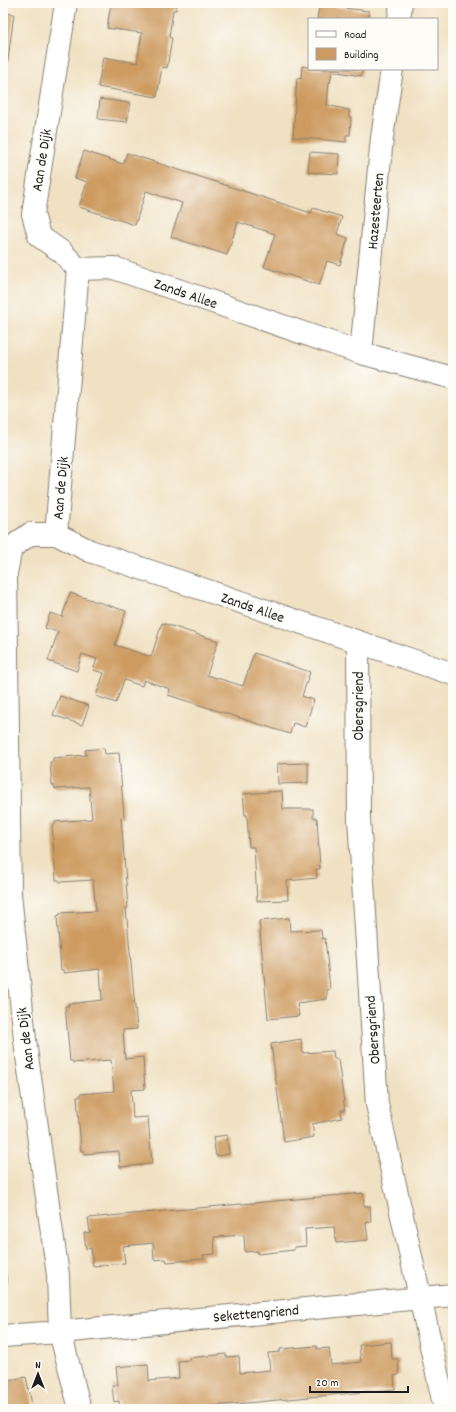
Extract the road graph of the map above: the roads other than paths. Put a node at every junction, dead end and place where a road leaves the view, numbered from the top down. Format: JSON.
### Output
{"nodes":[{"id":1,"x":66,"y":3,"type":"edge"},
{"id":2,"x":401,"y":3,"type":"edge"},
{"id":3,"x":399,"y":18,"type":"edge"},
{"id":4,"x":392,"y":70,"type":"edge"},
{"id":5,"x":78,"y":269,"type":"junction"},
{"id":6,"x":362,"y":353,"type":"junction"},
{"id":7,"x":453,"y":378,"type":"edge"},
{"id":8,"x":56,"y":534,"type":"junction"},
{"id":9,"x":358,"y":643,"type":"junction"},
{"id":10,"x":453,"y":674,"type":"edge"},
{"id":11,"x":453,"y":1295,"type":"edge"},
{"id":12,"x":420,"y":1298,"type":"junction"},
{"id":13,"x":60,"y":1332,"type":"junction"},
{"id":14,"x":3,"y":1336,"type":"edge"},
{"id":15,"x":80,"y":1409,"type":"edge"},
{"id":16,"x":445,"y":1409,"type":"edge"}],
"edges":[{"from":1,"to":5,"type":"street","name":"Aan de Dijk"},
{"from":2,"to":3,"type":"street"},
{"from":4,"to":6,"type":"street","name":"Hazesteerten"},
{"from":5,"to":6,"type":"street","name":"Zands Allee"},
{"from":5,"to":8,"type":"street","name":"Aan de Dijk"},
{"from":6,"to":7,"type":"street","name":"Zands Allee"},
{"from":8,"to":9,"type":"street","name":"Zands Allee"},
{"from":8,"to":13,"type":"street","name":"Aan de Dijk"},
{"from":9,"to":10,"type":"street","name":"Zands Allee"},
{"from":9,"to":12,"type":"street","name":"Obersgriend"},
{"from":11,"to":12,"type":"street","name":"Sekettengriend"},
{"from":12,"to":13,"type":"street","name":"Sekettengriend"},
{"from":12,"to":16,"type":"street","name":"Obersgriend"},
{"from":13,"to":14,"type":"street","name":"Sekettengriend"},
{"from":13,"to":15,"type":"street","name":"Aan de Dijk"}]}
